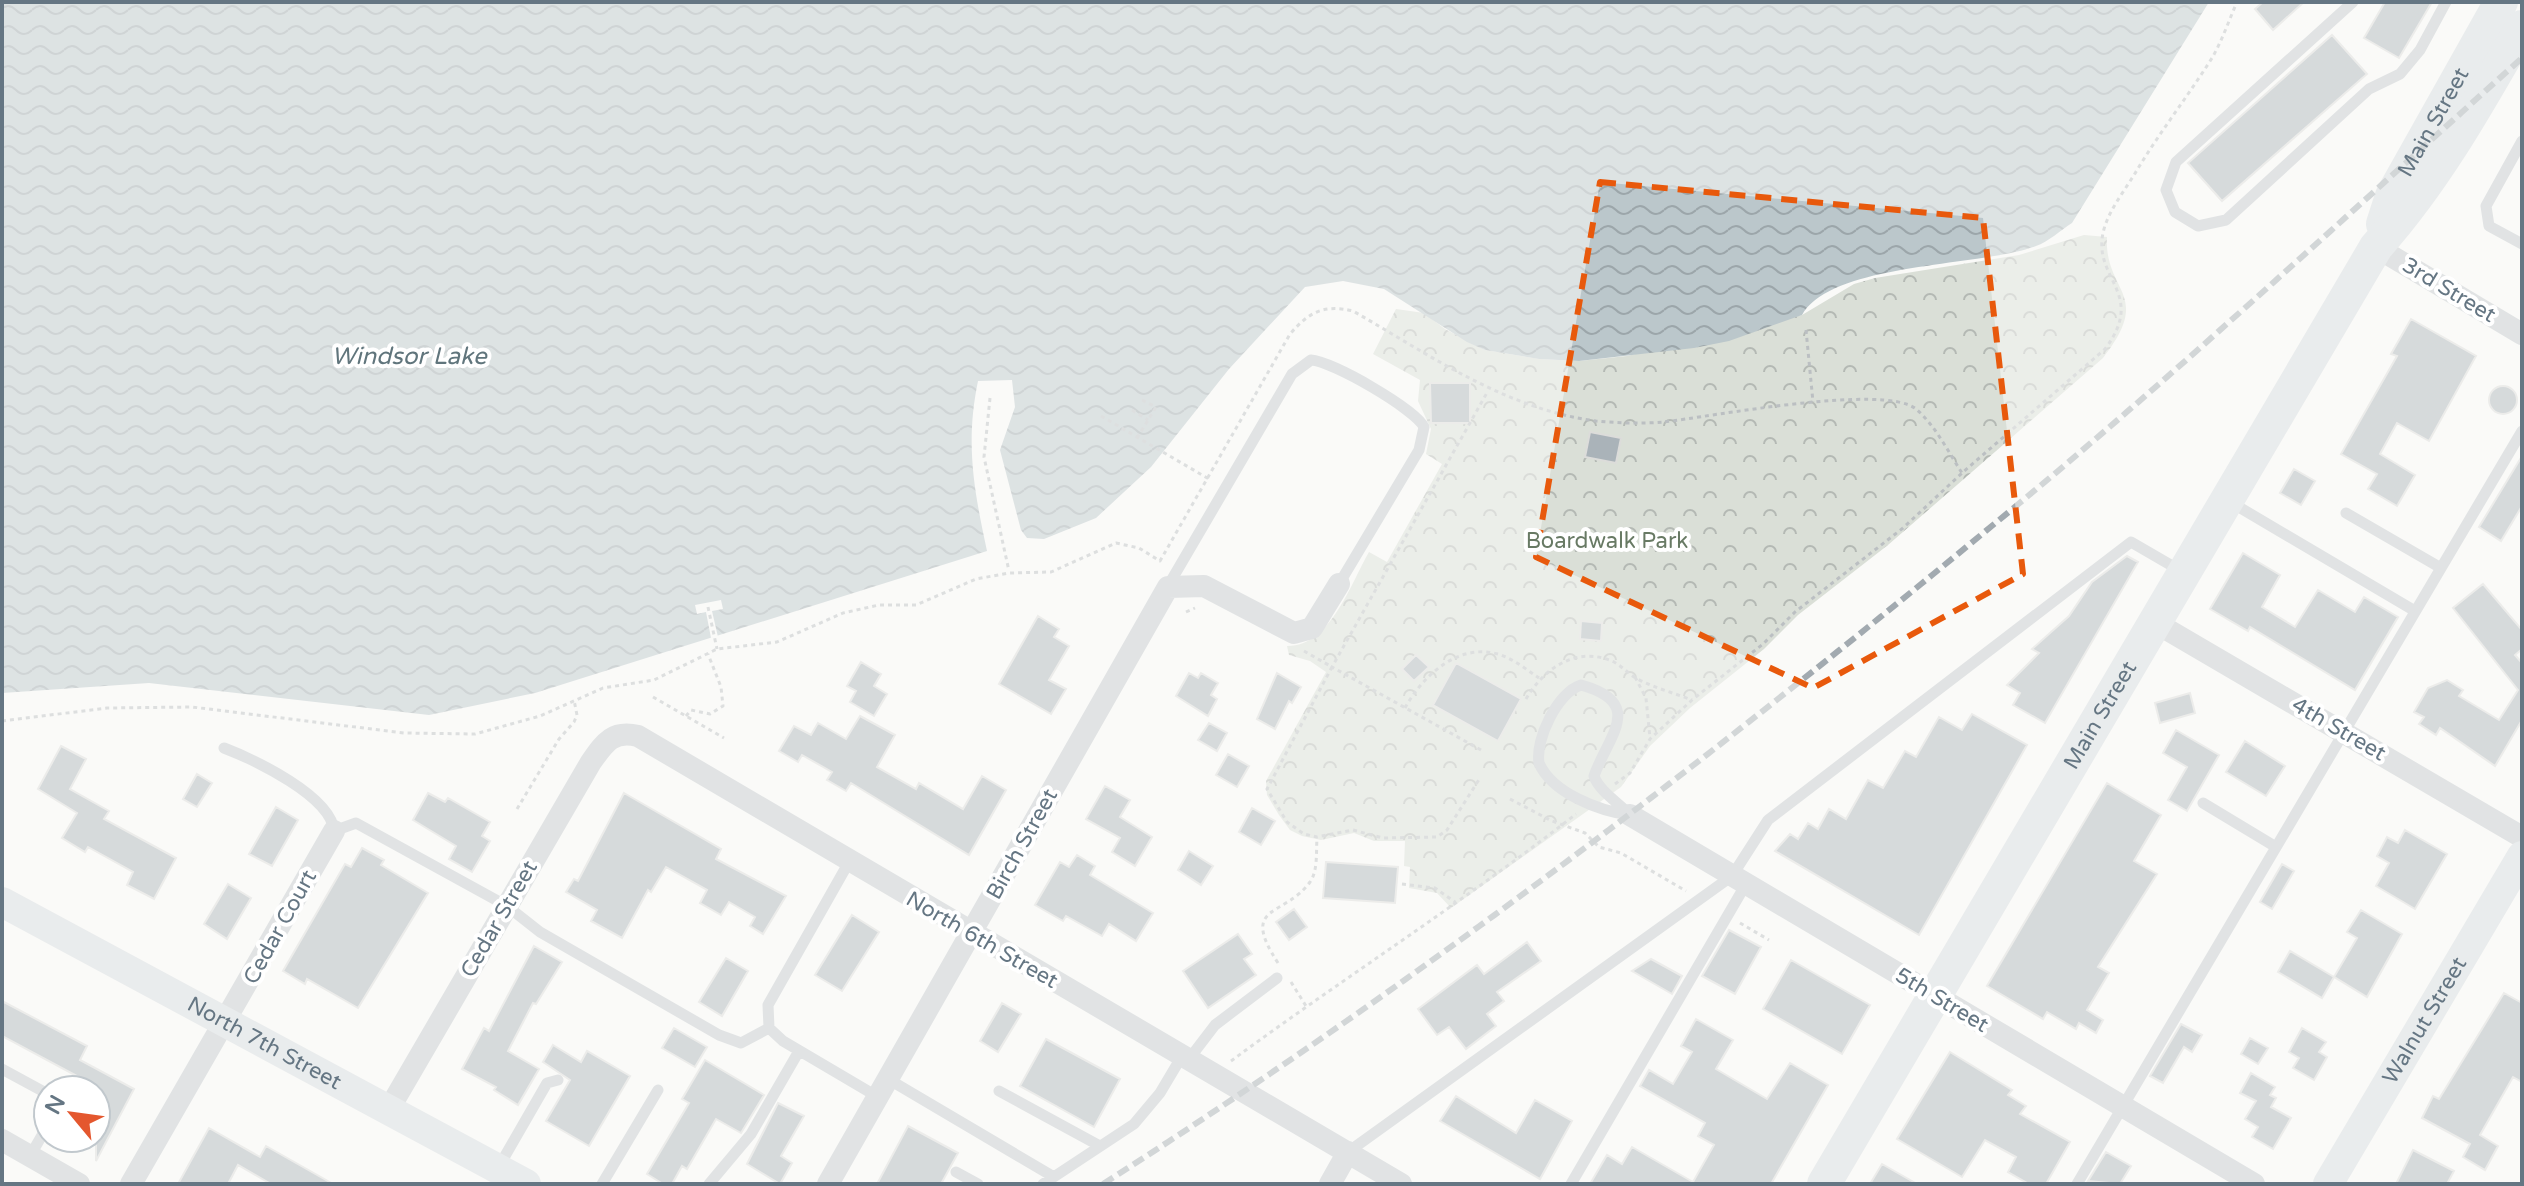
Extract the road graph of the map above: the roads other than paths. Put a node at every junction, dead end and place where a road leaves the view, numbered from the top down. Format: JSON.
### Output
{"nodes":[{"id":1,"x":2353,"y":2,"type":"edge"},
{"id":2,"x":2446,"y":2,"type":"edge"},
{"id":3,"x":2501,"y":2,"type":"edge"},
{"id":4,"x":2522,"y":27,"type":"edge"},
{"id":5,"x":2522,"y":141,"type":"edge"},
{"id":6,"x":2522,"y":244,"type":"edge"},
{"id":7,"x":2376,"y":247,"type":"junction"},
{"id":8,"x":2522,"y":334,"type":"edge"},
{"id":9,"x":2522,"y":431,"type":"edge"},
{"id":10,"x":2228,"y":501,"type":"junction"},
{"id":11,"x":2346,"y":513,"type":"dead end"},
{"id":12,"x":2441,"y":568,"type":"junction"},
{"id":13,"x":2185,"y":574,"type":"junction"},
{"id":14,"x":1339,"y":584,"type":"joint"},
{"id":15,"x":1168,"y":587,"type":"junction"},
{"id":16,"x":2415,"y":611,"type":"junction"},
{"id":17,"x":2156,"y":623,"type":"junction"},
{"id":18,"x":2344,"y":732,"type":"junction"},
{"id":19,"x":617,"y":735,"type":"joint"},
{"id":20,"x":224,"y":748,"type":"dead end"},
{"id":21,"x":2203,"y":803,"type":"dead end"},
{"id":22,"x":1630,"y":815,"type":"junction"},
{"id":23,"x":334,"y":831,"type":"junction"},
{"id":24,"x":2522,"y":837,"type":"edge"},
{"id":25,"x":2276,"y":847,"type":"junction"},
{"id":26,"x":2522,"y":856,"type":"edge"},
{"id":27,"x":849,"y":862,"type":"junction"},
{"id":28,"x":1739,"y":880,"type":"junction"},
{"id":29,"x":2,"y":902,"type":"edge"},
{"id":30,"x":507,"y":906,"type":"junction"},
{"id":31,"x":970,"y":934,"type":"junction"},
{"id":32,"x":1282,"y":974,"type":"road end"},
{"id":33,"x":1935,"y":996,"type":"junction"},
{"id":34,"x":225,"y":1023,"type":"junction"},
{"id":35,"x":769,"y":1028,"type":"junction"},
{"id":36,"x":799,"y":1051,"type":"junction"},
{"id":37,"x":1185,"y":1058,"type":"junction"},
{"id":38,"x":2,"y":1069,"type":"edge"},
{"id":39,"x":558,"y":1080,"type":"dead end"},
{"id":40,"x":32,"y":1085,"type":"edge"},
{"id":41,"x":883,"y":1088,"type":"junction"},
{"id":42,"x":658,"y":1090,"type":"dead end"},
{"id":43,"x":999,"y":1091,"type":"dead end"},
{"id":44,"x":2123,"y":1106,"type":"junction"},
{"id":45,"x":389,"y":1109,"type":"junction"},
{"id":46,"x":2,"y":1140,"type":"edge"},
{"id":47,"x":1100,"y":1146,"type":"junction"},
{"id":48,"x":1348,"y":1152,"type":"junction"},
{"id":49,"x":32,"y":1153,"type":"edge"},
{"id":50,"x":30,"y":1156,"type":"junction"},
{"id":51,"x":498,"y":1168,"type":"junction"},
{"id":52,"x":956,"y":1172,"type":"dead end"},
{"id":53,"x":1054,"y":1177,"type":"junction"},
{"id":54,"x":79,"y":1184,"type":"edge"},
{"id":55,"x":131,"y":1184,"type":"edge"},
{"id":56,"x":526,"y":1184,"type":"edge"},
{"id":57,"x":602,"y":1184,"type":"edge"},
{"id":58,"x":709,"y":1184,"type":"edge"},
{"id":59,"x":828,"y":1184,"type":"edge"},
{"id":60,"x":978,"y":1184,"type":"edge"},
{"id":61,"x":1043,"y":1184,"type":"edge"},
{"id":62,"x":1330,"y":1184,"type":"edge"},
{"id":63,"x":1401,"y":1184,"type":"edge"},
{"id":64,"x":1571,"y":1184,"type":"edge"},
{"id":65,"x":1824,"y":1184,"type":"edge"},
{"id":66,"x":2077,"y":1184,"type":"edge"},
{"id":67,"x":2254,"y":1184,"type":"edge"},
{"id":68,"x":2328,"y":1184,"type":"edge"}],
"edges":[{"from":1,"to":2,"type":"lane"},
{"from":3,"to":7,"type":"main road","name":"Main Street"},
{"from":4,"to":7,"type":"main road","name":"Main Street"},
{"from":5,"to":6,"type":"lane"},
{"from":7,"to":8,"type":"street","name":"3rd Street"},
{"from":7,"to":10,"type":"main road","name":"Main Street"},
{"from":9,"to":12,"type":"lane"},
{"from":10,"to":13,"type":"main road","name":"Main Street"},
{"from":10,"to":16,"type":"lane"},
{"from":11,"to":12,"type":"lane"},
{"from":12,"to":16,"type":"lane"},
{"from":13,"to":17,"type":"main road","name":"Main Street"},
{"from":13,"to":28,"type":"lane"},
{"from":14,"to":15,"type":"street"},
{"from":14,"to":15,"type":"lane"},
{"from":15,"to":31,"type":"street","name":"Birch Street"},
{"from":16,"to":18,"type":"lane"},
{"from":17,"to":18,"type":"street","name":"4th Street"},
{"from":17,"to":33,"type":"main road","name":"Main Street"},
{"from":18,"to":24,"type":"street","name":"4th Street"},
{"from":18,"to":25,"type":"lane"},
{"from":19,"to":27,"type":"street","name":"North 6th Street"},
{"from":19,"to":30,"type":"street","name":"Cedar Street"},
{"from":20,"to":23,"type":"lane"},
{"from":21,"to":25,"type":"lane"},
{"from":22,"to":22,"type":"lane"},
{"from":22,"to":28,"type":"street","name":"5th Street"},
{"from":23,"to":30,"type":"lane"},
{"from":23,"to":34,"type":"street","name":"Cedar Court"},
{"from":25,"to":44,"type":"lane"},
{"from":26,"to":68,"type":"main road","name":"Walnut Street"},
{"from":27,"to":31,"type":"street","name":"North 6th Street"},
{"from":27,"to":35,"type":"lane"},
{"from":28,"to":33,"type":"street","name":"5th Street"},
{"from":28,"to":48,"type":"lane"},
{"from":28,"to":64,"type":"lane"},
{"from":29,"to":34,"type":"main road","name":"North 7th Street"},
{"from":30,"to":35,"type":"lane"},
{"from":30,"to":45,"type":"street","name":"Cedar Street"},
{"from":31,"to":37,"type":"street","name":"North 6th Street"},
{"from":31,"to":41,"type":"street","name":"Birch Street"},
{"from":32,"to":37,"type":"lane"},
{"from":33,"to":44,"type":"street","name":"5th Street"},
{"from":33,"to":65,"type":"main road","name":"Main Street"},
{"from":34,"to":45,"type":"main road","name":"North 7th Street"},
{"from":34,"to":55,"type":"street","name":"Cedar Court"},
{"from":35,"to":36,"type":"lane"},
{"from":36,"to":41,"type":"lane"},
{"from":36,"to":58,"type":"lane"},
{"from":37,"to":47,"type":"lane"},
{"from":37,"to":48,"type":"street","name":"North 6th Street"},
{"from":38,"to":40,"type":"lane"},
{"from":39,"to":51,"type":"lane"},
{"from":41,"to":53,"type":"lane"},
{"from":41,"to":59,"type":"street","name":"Birch Street"},
{"from":42,"to":57,"type":"lane"},
{"from":43,"to":47,"type":"lane"},
{"from":44,"to":66,"type":"lane"},
{"from":44,"to":67,"type":"street","name":"5th Street"},
{"from":45,"to":51,"type":"main road","name":"North 7th Street"},
{"from":46,"to":50,"type":"street"},
{"from":47,"to":53,"type":"lane"},
{"from":48,"to":62,"type":"street"},
{"from":48,"to":63,"type":"street","name":"North 6th Street"},
{"from":49,"to":50,"type":"lane"},
{"from":50,"to":54,"type":"street"},
{"from":51,"to":56,"type":"main road","name":"North 7th Street"},
{"from":52,"to":60,"type":"lane"},
{"from":53,"to":61,"type":"lane"}]}
